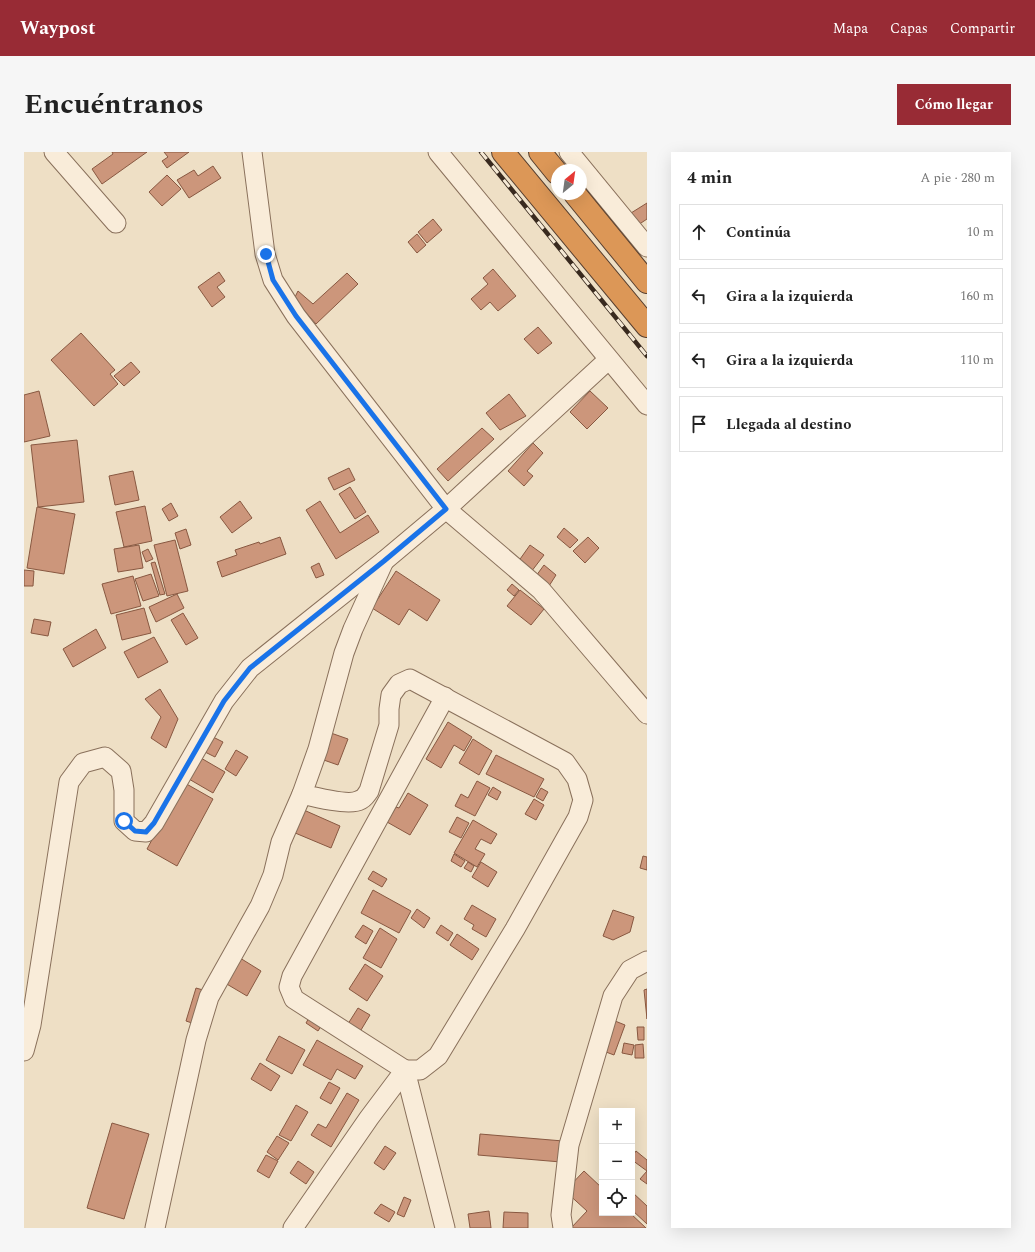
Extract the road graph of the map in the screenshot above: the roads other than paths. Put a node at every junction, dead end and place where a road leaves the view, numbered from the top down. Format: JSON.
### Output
{"nodes":[{"id":1,"x":54,"y":152,"type":"edge"},
{"id":2,"x":252,"y":152,"type":"edge"},
{"id":3,"x":438,"y":152,"type":"edge"},
{"id":4,"x":503,"y":152,"type":"edge"},
{"id":5,"x":540,"y":152,"type":"edge"},
{"id":6,"x":569,"y":152,"type":"edge"},
{"id":7,"x":551,"y":166,"type":"edge"},
{"id":8,"x":580,"y":200,"type":"edge"},
{"id":9,"x":116,"y":223,"type":"dead end"},
{"id":10,"x":647,"y":247,"type":"edge"},
{"id":11,"x":647,"y":282,"type":"edge"},
{"id":12,"x":647,"y":326,"type":"edge"},
{"id":13,"x":608,"y":360,"type":"junction"},
{"id":14,"x":647,"y":405,"type":"edge"},
{"id":15,"x":446,"y":509,"type":"junction"},
{"id":16,"x":384,"y":561,"type":"junction"},
{"id":17,"x":445,"y":697,"type":"junction"},
{"id":18,"x":647,"y":714,"type":"edge"},
{"id":19,"x":302,"y":794,"type":"junction"},
{"id":20,"x":647,"y":961,"type":"edge"},
{"id":21,"x":24,"y":1050,"type":"edge"},
{"id":22,"x":405,"y":1070,"type":"junction"},
{"id":23,"x":559,"y":1224,"type":"edge"},
{"id":24,"x":155,"y":1228,"type":"edge"},
{"id":25,"x":294,"y":1228,"type":"edge"},
{"id":26,"x":445,"y":1228,"type":"edge"}],
"edges":[{"from":1,"to":9,"type":"street"},
{"from":2,"to":15,"type":"street"},
{"from":3,"to":13,"type":"street"},
{"from":4,"to":12,"type":"highway"},
{"from":5,"to":7,"type":"highway"},
{"from":6,"to":10,"type":"street"},
{"from":8,"to":11,"type":"highway"},
{"from":13,"to":14,"type":"street"},
{"from":13,"to":15,"type":"street"},
{"from":15,"to":16,"type":"street"},
{"from":15,"to":18,"type":"street"},
{"from":16,"to":19,"type":"street"},
{"from":16,"to":21,"type":"street"},
{"from":17,"to":19,"type":"street"},
{"from":17,"to":22,"type":"street"},
{"from":17,"to":22,"type":"street"},
{"from":19,"to":24,"type":"street"},
{"from":20,"to":23,"type":"street"},
{"from":22,"to":25,"type":"street"},
{"from":22,"to":26,"type":"street"}]}
